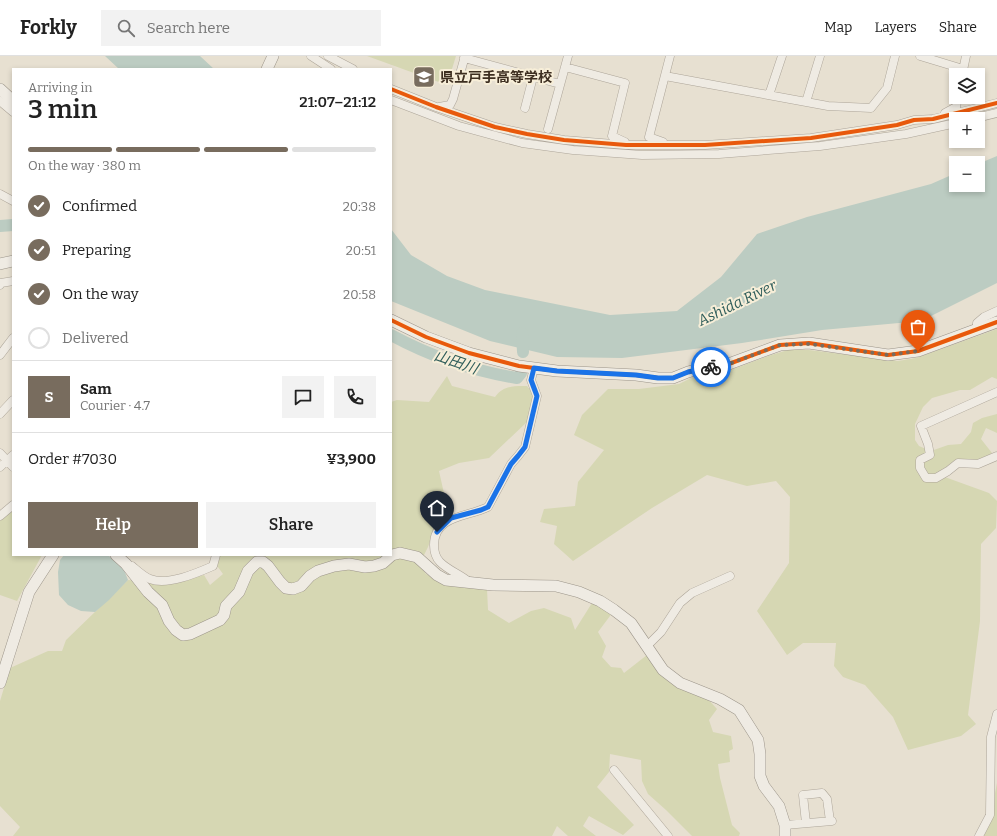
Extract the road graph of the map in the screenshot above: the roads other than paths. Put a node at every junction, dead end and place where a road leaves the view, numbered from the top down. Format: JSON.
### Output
{"nodes":[{"id":1,"x":273,"y":56,"type":"edge"},
{"id":2,"x":311,"y":56,"type":"edge"},
{"id":3,"x":328,"y":56,"type":"edge"},
{"id":4,"x":568,"y":56,"type":"edge"},
{"id":5,"x":670,"y":56,"type":"edge"},
{"id":6,"x":782,"y":56,"type":"edge"},
{"id":7,"x":820,"y":56,"type":"edge"},
{"id":8,"x":895,"y":56,"type":"edge"},
{"id":9,"x":920,"y":56,"type":"edge"},
{"id":10,"x":966,"y":56,"type":"edge"},
{"id":11,"x":465,"y":57,"type":"edge"},
{"id":12,"x":565,"y":67,"type":"junction"},
{"id":13,"x":267,"y":68,"type":"edge"},
{"id":14,"x":329,"y":68,"type":"edge"},
{"id":15,"x":351,"y":68,"type":"edge"},
{"id":16,"x":952,"y":68,"type":"edge"},
{"id":17,"x":963,"y":68,"type":"edge"},
{"id":18,"x":665,"y":76,"type":"junction"},
{"id":19,"x":533,"y":77,"type":"junction"},
{"id":20,"x":560,"y":84,"type":"junction"},
{"id":21,"x":0,"y":89,"type":"edge"},
{"id":22,"x":392,"y":89,"type":"edge"},
{"id":23,"x":769,"y":95,"type":"junction"},
{"id":24,"x":12,"y":100,"type":"edge"},
{"id":25,"x":0,"y":101,"type":"edge"},
{"id":26,"x":394,"y":102,"type":"edge"},
{"id":27,"x":806,"y":102,"type":"junction"},
{"id":28,"x":997,"y":103,"type":"edge"},
{"id":29,"x":957,"y":104,"type":"edge"},
{"id":30,"x":436,"y":107,"type":"junction"},
{"id":31,"x":525,"y":108,"type":"dead end"},
{"id":32,"x":12,"y":111,"type":"edge"},
{"id":33,"x":997,"y":113,"type":"edge"},
{"id":34,"x":985,"y":116,"type":"edge"},
{"id":35,"x":933,"y":119,"type":"junction"},
{"id":36,"x":949,"y":125,"type":"edge"},
{"id":37,"x":548,"y":129,"type":"dead end"},
{"id":38,"x":906,"y":134,"type":"junction"},
{"id":39,"x":670,"y":144,"type":"junction"},
{"id":40,"x":626,"y":145,"type":"junction"},
{"id":41,"x":0,"y":194,"type":"edge"},
{"id":42,"x":12,"y":200,"type":"edge"},
{"id":43,"x":12,"y":261,"type":"edge"},
{"id":44,"x":0,"y":264,"type":"edge"},
{"id":45,"x":12,"y":281,"type":"edge"},
{"id":46,"x":0,"y":285,"type":"edge"},
{"id":47,"x":997,"y":311,"type":"edge"},
{"id":48,"x":392,"y":320,"type":"edge"},
{"id":49,"x":997,"y":322,"type":"edge"},
{"id":50,"x":978,"y":329,"type":"junction"},
{"id":51,"x":12,"y":339,"type":"edge"},
{"id":52,"x":0,"y":355,"type":"edge"},
{"id":53,"x":534,"y":368,"type":"junction"},
{"id":54,"x":997,"y":392,"type":"edge"},
{"id":55,"x":12,"y":401,"type":"edge"},
{"id":56,"x":0,"y":414,"type":"edge"},
{"id":57,"x":0,"y":453,"type":"edge"},
{"id":58,"x":997,"y":456,"type":"edge"},
{"id":59,"x":11,"y":461,"type":"edge"},
{"id":60,"x":0,"y":467,"type":"edge"},
{"id":61,"x":12,"y":506,"type":"edge"},
{"id":62,"x":0,"y":516,"type":"edge"},
{"id":63,"x":52,"y":556,"type":"edge"},
{"id":64,"x":117,"y":556,"type":"edge"},
{"id":65,"x":216,"y":556,"type":"edge"},
{"id":66,"x":126,"y":564,"type":"junction"},
{"id":67,"x":730,"y":576,"type":"dead end"},
{"id":68,"x":468,"y":582,"type":"junction"},
{"id":69,"x":647,"y":646,"type":"junction"},
{"id":70,"x":0,"y":683,"type":"edge"},
{"id":71,"x":997,"y":714,"type":"edge"},
{"id":72,"x":614,"y":770,"type":"dead end"},
{"id":73,"x":806,"y":823,"type":"junction"},
{"id":74,"x":785,"y":830,"type":"edge"},
{"id":75,"x":668,"y":836,"type":"edge"},
{"id":76,"x":979,"y":836,"type":"edge"}],
"edges":[{"from":1,"to":13,"type":"main road"},
{"from":2,"to":14,"type":"street"},
{"from":3,"to":15,"type":"street"},
{"from":4,"to":12,"type":"street"},
{"from":5,"to":18,"type":"street"},
{"from":6,"to":23,"type":"street"},
{"from":7,"to":27,"type":"street"},
{"from":8,"to":27,"type":"street"},
{"from":9,"to":16,"type":"street"},
{"from":10,"to":17,"type":"street"},
{"from":11,"to":19,"type":"street"},
{"from":11,"to":30,"type":"street"},
{"from":12,"to":20,"type":"street"},
{"from":12,"to":40,"type":"street"},
{"from":18,"to":23,"type":"street"},
{"from":18,"to":39,"type":"street"},
{"from":19,"to":20,"type":"street"},
{"from":19,"to":31,"type":"street"},
{"from":20,"to":37,"type":"street"},
{"from":21,"to":24,"type":"main road"},
{"from":22,"to":30,"type":"street"},
{"from":23,"to":27,"type":"street"},
{"from":25,"to":32,"type":"street"},
{"from":26,"to":30,"type":"street"},
{"from":26,"to":38,"type":"street"},
{"from":28,"to":35,"type":"street"},
{"from":29,"to":35,"type":"street"},
{"from":30,"to":40,"type":"street"},
{"from":33,"to":34,"type":"street"},
{"from":35,"to":38,"type":"street"},
{"from":35,"to":39,"type":"street"},
{"from":36,"to":38,"type":"street"},
{"from":39,"to":40,"type":"street"},
{"from":41,"to":42,"type":"street"},
{"from":43,"to":44,"type":"main road"},
{"from":45,"to":46,"type":"street"},
{"from":47,"to":50,"type":"street"},
{"from":48,"to":53,"type":"main road"},
{"from":49,"to":50,"type":"main road"},
{"from":50,"to":53,"type":"main road"},
{"from":51,"to":52,"type":"street"},
{"from":53,"to":68,"type":"street"},
{"from":54,"to":58,"type":"street"},
{"from":55,"to":56,"type":"street"},
{"from":57,"to":59,"type":"street"},
{"from":59,"to":60,"type":"street"},
{"from":61,"to":62,"type":"street"},
{"from":63,"to":70,"type":"main road"},
{"from":64,"to":66,"type":"main road"},
{"from":65,"to":66,"type":"street"},
{"from":66,"to":68,"type":"main road"},
{"from":67,"to":69,"type":"street"},
{"from":68,"to":69,"type":"main road"},
{"from":69,"to":74,"type":"main road"},
{"from":71,"to":76,"type":"street"},
{"from":72,"to":75,"type":"street"},
{"from":73,"to":73,"type":"street"},
{"from":73,"to":74,"type":"street"}]}
